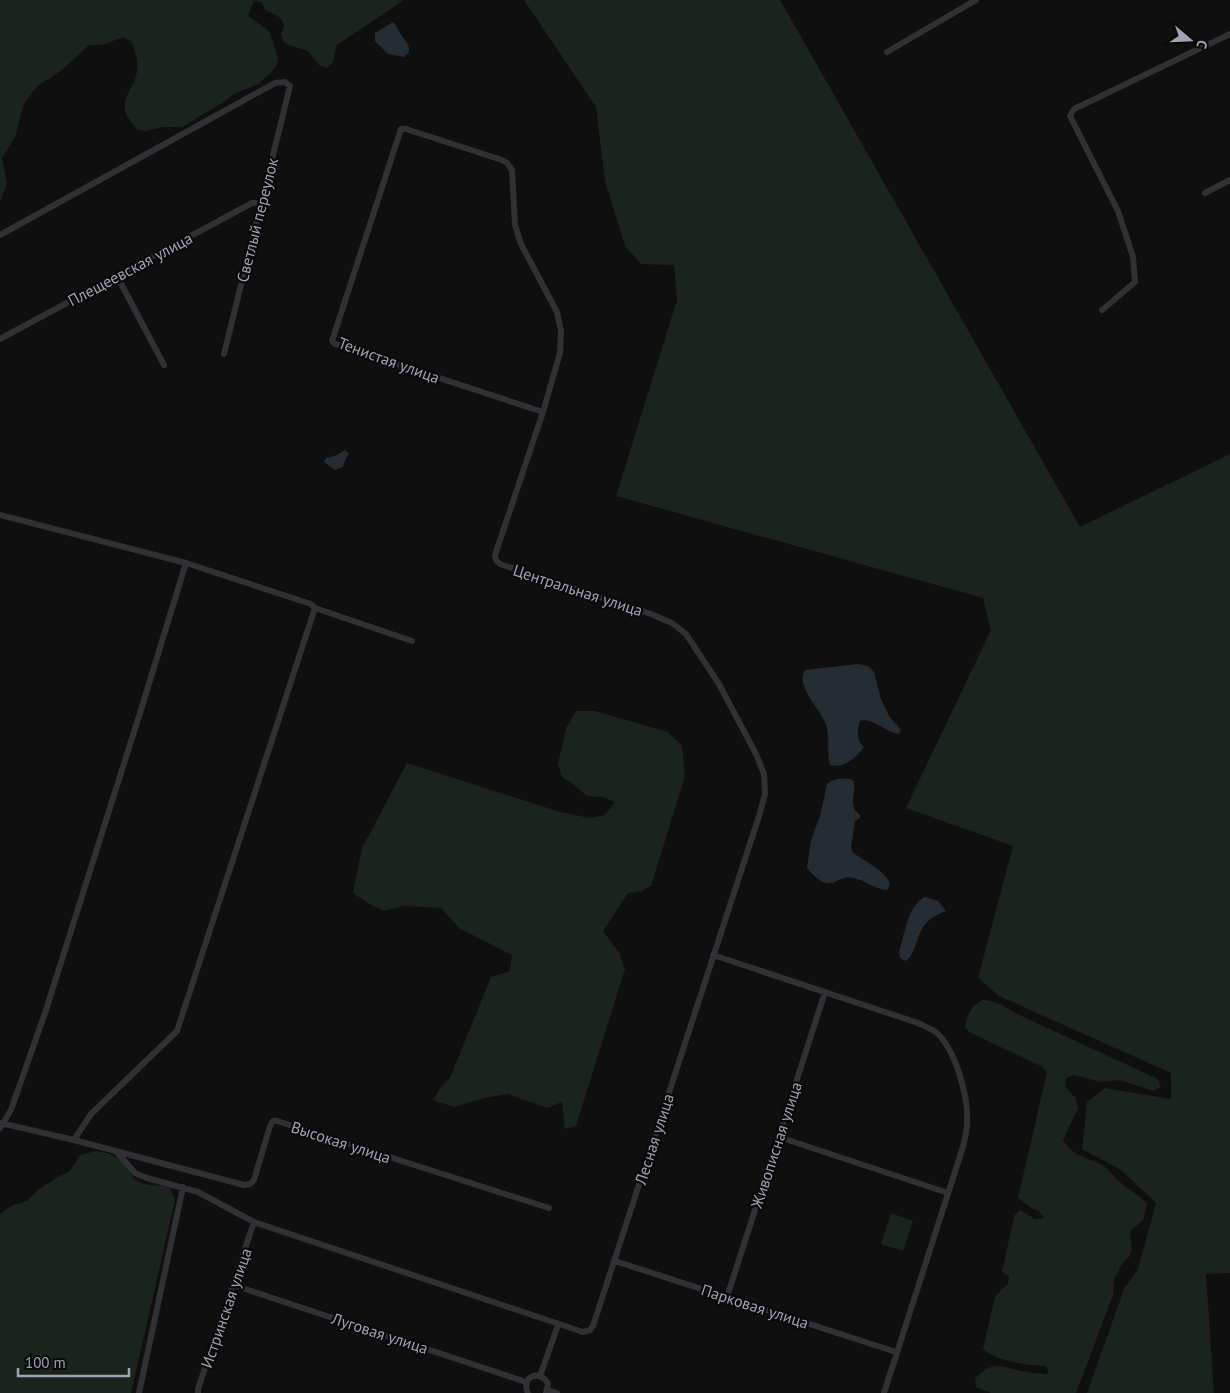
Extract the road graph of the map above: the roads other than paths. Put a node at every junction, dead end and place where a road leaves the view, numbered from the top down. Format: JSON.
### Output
{"nodes":[{"id":1,"x":976,"y":0,"type":"edge"},
{"id":2,"x":1230,"y":34,"type":"edge"},
{"id":3,"x":887,"y":52,"type":"dead end"},
{"id":4,"x":401,"y":129,"type":"joint"},
{"id":5,"x":1230,"y":180,"type":"edge"},
{"id":6,"x":1205,"y":193,"type":"dead end"},
{"id":7,"x":262,"y":203,"type":"junction"},
{"id":8,"x":0,"y":235,"type":"edge"},
{"id":9,"x":117,"y":276,"type":"junction"},
{"id":10,"x":1102,"y":310,"type":"dead end"},
{"id":11,"x":0,"y":339,"type":"edge"},
{"id":12,"x":224,"y":354,"type":"dead end"},
{"id":13,"x":164,"y":365,"type":"dead end"},
{"id":14,"x":543,"y":412,"type":"junction"},
{"id":15,"x":0,"y":515,"type":"edge"},
{"id":16,"x":186,"y":564,"type":"junction"},
{"id":17,"x":315,"y":608,"type":"junction"},
{"id":18,"x":412,"y":641,"type":"dead end"},
{"id":19,"x":713,"y":955,"type":"junction"},
{"id":20,"x":825,"y":992,"type":"junction"},
{"id":21,"x":1,"y":1125,"type":"edge"},
{"id":22,"x":779,"y":1137,"type":"junction"},
{"id":23,"x":74,"y":1140,"type":"junction"},
{"id":24,"x":116,"y":1151,"type":"junction"},
{"id":25,"x":183,"y":1187,"type":"junction"},
{"id":26,"x":948,"y":1192,"type":"junction"},
{"id":27,"x":549,"y":1208,"type":"dead end"},
{"id":28,"x":254,"y":1222,"type":"junction"},
{"id":29,"x":615,"y":1261,"type":"junction"},
{"id":30,"x":233,"y":1285,"type":"junction"},
{"id":31,"x":727,"y":1297,"type":"junction"},
{"id":32,"x":558,"y":1324,"type":"junction"},
{"id":33,"x":896,"y":1352,"type":"junction"},
{"id":34,"x":540,"y":1376,"type":"junction"},
{"id":35,"x":526,"y":1382,"type":"junction"},
{"id":36,"x":547,"y":1392,"type":"edge"},
{"id":37,"x":139,"y":1393,"type":"edge"},
{"id":38,"x":198,"y":1393,"type":"edge"},
{"id":39,"x":528,"y":1393,"type":"edge"},
{"id":40,"x":557,"y":1393,"type":"edge"},
{"id":41,"x":884,"y":1393,"type":"edge"}],
"edges":[{"from":1,"to":3,"type":"street"},
{"from":2,"to":10,"type":"street"},
{"from":4,"to":14,"type":"street","name":"Центральная улица"},
{"from":4,"to":14,"type":"street","name":"Тенистая улица"},
{"from":5,"to":6,"type":"street"},
{"from":7,"to":8,"type":"street","name":"Светлый переулок"},
{"from":7,"to":9,"type":"street","name":"Плещеевская улица"},
{"from":7,"to":12,"type":"street","name":"Светлый переулок"},
{"from":9,"to":11,"type":"street","name":"Плещеевская улица"},
{"from":9,"to":13,"type":"street"},
{"from":14,"to":19,"type":"street","name":"Центральная улица"},
{"from":15,"to":16,"type":"street"},
{"from":16,"to":17,"type":"street"},
{"from":16,"to":21,"type":"street"},
{"from":17,"to":18,"type":"street"},
{"from":17,"to":23,"type":"street"},
{"from":19,"to":20,"type":"street"},
{"from":19,"to":29,"type":"street","name":"Лесная улица"},
{"from":20,"to":22,"type":"street","name":"Живописная улица"},
{"from":20,"to":26,"type":"street"},
{"from":21,"to":23,"type":"street"},
{"from":22,"to":26,"type":"street"},
{"from":22,"to":31,"type":"street","name":"Живописная улица"},
{"from":23,"to":24,"type":"street"},
{"from":24,"to":25,"type":"street"},
{"from":24,"to":27,"type":"street","name":"Высокая улица"},
{"from":25,"to":28,"type":"street"},
{"from":25,"to":37,"type":"street"},
{"from":26,"to":33,"type":"street"},
{"from":28,"to":30,"type":"street","name":"Истринская улица"},
{"from":28,"to":32,"type":"street"},
{"from":29,"to":31,"type":"street","name":"Парковая улица"},
{"from":29,"to":32,"type":"street","name":"Лесная улица"},
{"from":30,"to":35,"type":"street","name":"Луговая улица"},
{"from":30,"to":38,"type":"street","name":"Истринская улица"},
{"from":31,"to":33,"type":"street","name":"Парковая улица"},
{"from":32,"to":34,"type":"street"},
{"from":33,"to":41,"type":"street"},
{"from":34,"to":35,"type":"street"},
{"from":34,"to":36,"type":"street"},
{"from":35,"to":39,"type":"street"},
{"from":36,"to":40,"type":"street"}]}
